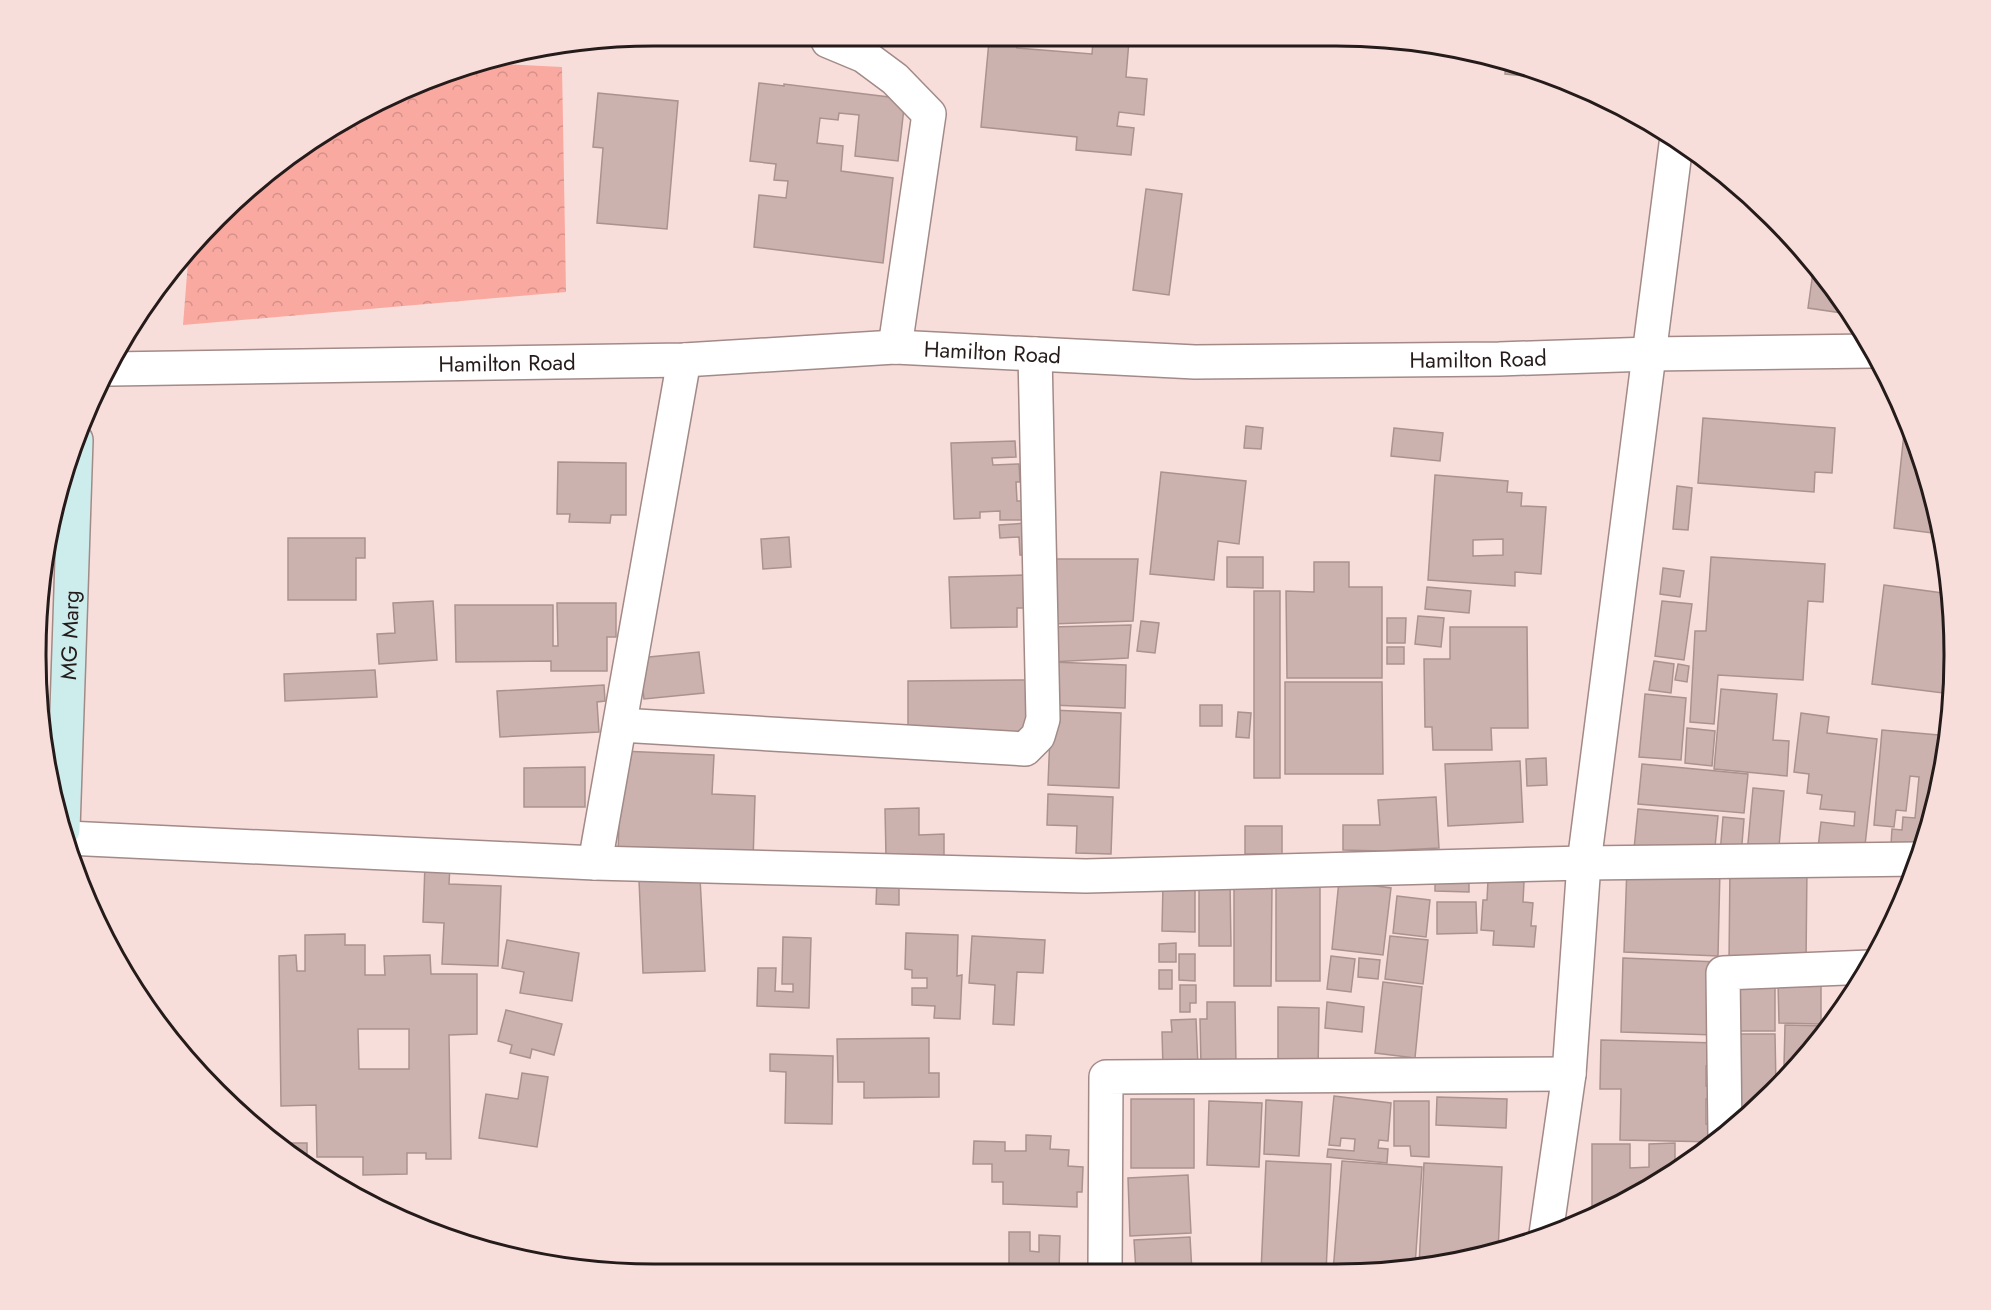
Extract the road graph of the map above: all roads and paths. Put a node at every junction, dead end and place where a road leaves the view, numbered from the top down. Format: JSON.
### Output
{"nodes":[{"id":1,"x":840,"y":46,"type":"edge"},
{"id":2,"x":1675,"y":150,"type":"edge"},
{"id":3,"x":895,"y":347,"type":"junction"},
{"id":4,"x":1863,"y":351,"type":"edge"},
{"id":5,"x":1035,"y":354,"type":"junction"},
{"id":6,"x":1650,"y":354,"type":"junction"},
{"id":7,"x":684,"y":360,"type":"junction"},
{"id":8,"x":118,"y":369,"type":"edge"},
{"id":9,"x":75,"y":472,"type":"edge"},
{"id":10,"x":620,"y":725,"type":"junction"},
{"id":11,"x":64,"y":799,"type":"edge"},
{"id":12,"x":75,"y":838,"type":"edge"},
{"id":13,"x":1909,"y":859,"type":"edge"},
{"id":14,"x":595,"y":863,"type":"junction"},
{"id":15,"x":1584,"y":863,"type":"junction"},
{"id":16,"x":1858,"y":968,"type":"edge"},
{"id":17,"x":1569,"y":1074,"type":"junction"},
{"id":18,"x":1725,"y":1122,"type":"edge"},
{"id":19,"x":1547,"y":1225,"type":"edge"},
{"id":20,"x":1105,"y":1264,"type":"edge"}],
"edges":[{"from":1,"to":3,"type":"street"},
{"from":2,"to":6,"type":"street"},
{"from":3,"to":5,"type":"street","name":"Hamilton Road"},
{"from":3,"to":7,"type":"street","name":"Hamilton Road"},
{"from":4,"to":6,"type":"street","name":"Hamilton Road"},
{"from":5,"to":6,"type":"street","name":"Hamilton Road"},
{"from":5,"to":10,"type":"street"},
{"from":6,"to":15,"type":"street"},
{"from":7,"to":8,"type":"street","name":"Hamilton Road"},
{"from":7,"to":10,"type":"street"},
{"from":9,"to":11,"type":"main road","name":"MG Marg"},
{"from":10,"to":14,"type":"street"},
{"from":12,"to":14,"type":"street"},
{"from":13,"to":15,"type":"street"},
{"from":14,"to":15,"type":"street"},
{"from":15,"to":17,"type":"street"},
{"from":16,"to":18,"type":"street"},
{"from":17,"to":19,"type":"street"},
{"from":17,"to":20,"type":"street"}]}
